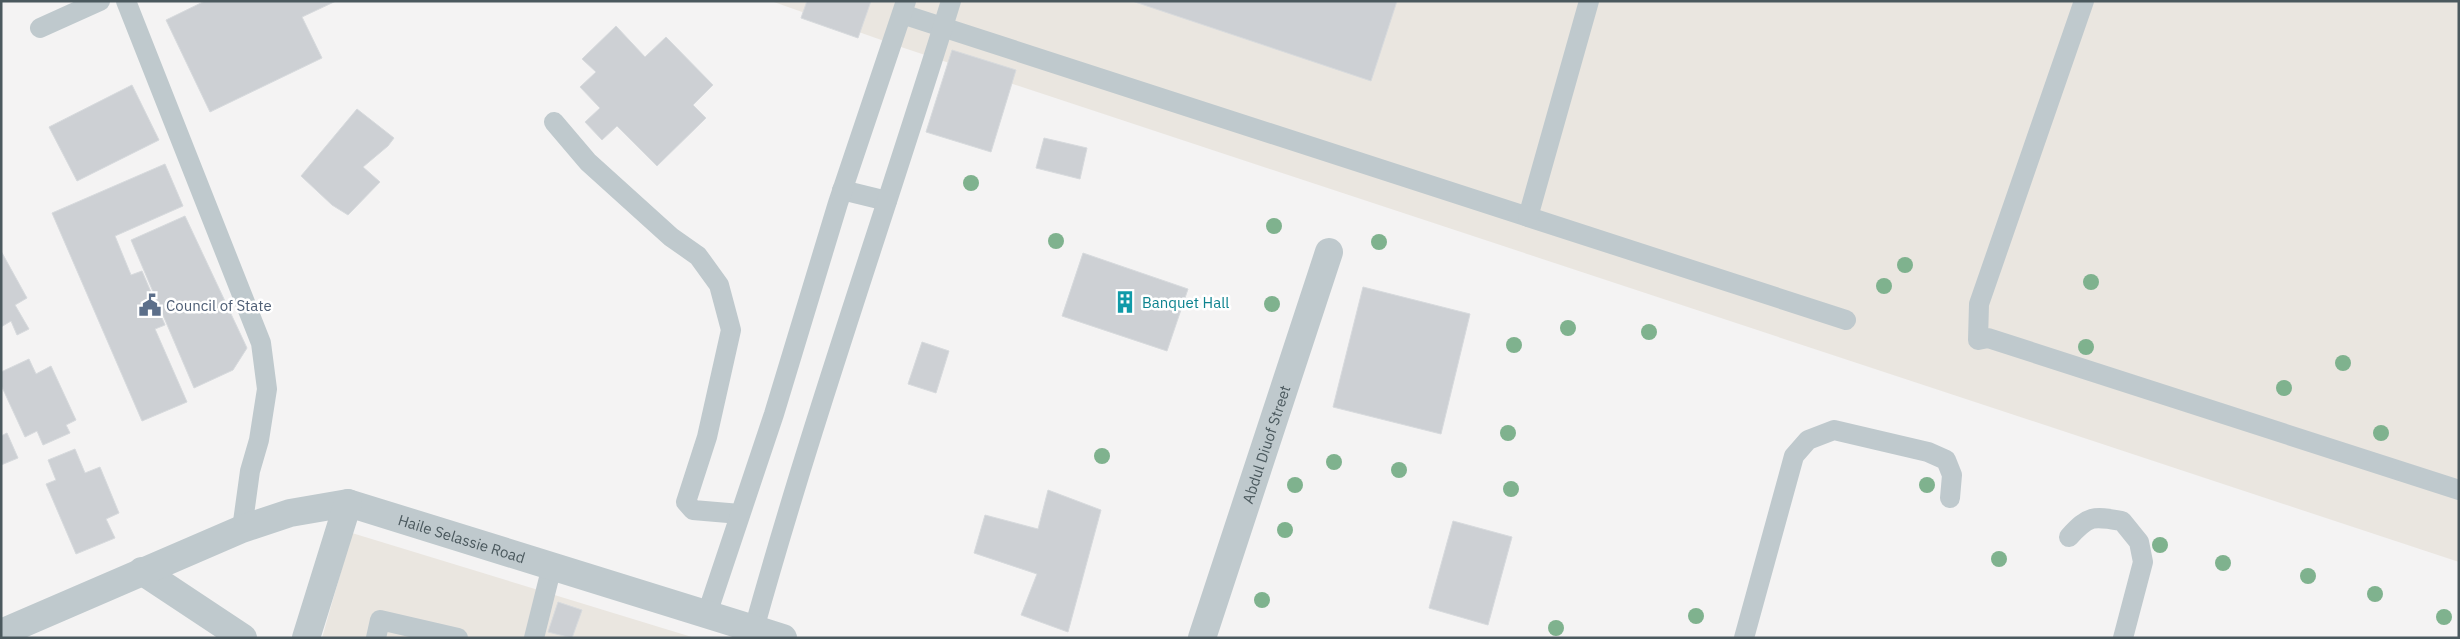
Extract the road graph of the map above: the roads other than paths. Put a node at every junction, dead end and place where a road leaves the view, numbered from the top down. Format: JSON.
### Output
{"nodes":[{"id":1,"x":100,"y":1,"type":"edge"},
{"id":2,"x":126,"y":1,"type":"edge"},
{"id":3,"x":951,"y":1,"type":"edge"},
{"id":4,"x":1589,"y":1,"type":"edge"},
{"id":5,"x":2084,"y":1,"type":"edge"},
{"id":6,"x":904,"y":8,"type":"edge"},
{"id":7,"x":943,"y":27,"type":"junction"},
{"id":8,"x":40,"y":28,"type":"dead end"},
{"id":9,"x":554,"y":122,"type":"dead end"},
{"id":10,"x":842,"y":190,"type":"junction"},
{"id":11,"x":887,"y":201,"type":"junction"},
{"id":12,"x":1528,"y":217,"type":"junction"},
{"id":13,"x":1329,"y":252,"type":"dead end"},
{"id":14,"x":1846,"y":320,"type":"dead end"},
{"id":15,"x":2459,"y":490,"type":"edge"},
{"id":16,"x":1950,"y":498,"type":"dead end"},
{"id":17,"x":348,"y":503,"type":"junction"},
{"id":18,"x":740,"y":514,"type":"junction"},
{"id":19,"x":242,"y":529,"type":"junction"},
{"id":20,"x":2069,"y":537,"type":"dead end"},
{"id":21,"x":552,"y":566,"type":"junction"},
{"id":22,"x":142,"y":571,"type":"junction"},
{"id":23,"x":707,"y":614,"type":"junction"},
{"id":24,"x":754,"y":628,"type":"junction"},
{"id":25,"x":1,"y":632,"type":"edge"},
{"id":26,"x":243,"y":638,"type":"edge"},
{"id":27,"x":306,"y":638,"type":"edge"},
{"id":28,"x":376,"y":638,"type":"edge"},
{"id":29,"x":458,"y":638,"type":"edge"},
{"id":30,"x":534,"y":638,"type":"edge"},
{"id":31,"x":783,"y":638,"type":"edge"},
{"id":32,"x":1202,"y":638,"type":"edge"},
{"id":33,"x":1744,"y":638,"type":"edge"},
{"id":34,"x":2123,"y":638,"type":"edge"}],
"edges":[{"from":1,"to":8,"type":"lane"},
{"from":2,"to":19,"type":"lane"},
{"from":3,"to":7,"type":"lane"},
{"from":4,"to":12,"type":"lane"},
{"from":5,"to":15,"type":"lane"},
{"from":6,"to":7,"type":"lane"},
{"from":6,"to":10,"type":"lane"},
{"from":7,"to":11,"type":"lane"},
{"from":7,"to":12,"type":"lane"},
{"from":9,"to":18,"type":"lane"},
{"from":10,"to":11,"type":"lane"},
{"from":10,"to":18,"type":"lane"},
{"from":11,"to":24,"type":"lane"},
{"from":12,"to":14,"type":"lane"},
{"from":13,"to":32,"type":"street","name":"Abdul Diuof Street"},
{"from":16,"to":33,"type":"lane"},
{"from":17,"to":19,"type":"street","name":"Haile Selassie Road"},
{"from":17,"to":21,"type":"street","name":"Haile Selassie Road"},
{"from":17,"to":27,"type":"street"},
{"from":18,"to":23,"type":"lane"},
{"from":19,"to":22,"type":"street","name":"Haile Selassie Road"},
{"from":20,"to":34,"type":"lane"},
{"from":21,"to":23,"type":"street","name":"Haile Selassie Road"},
{"from":21,"to":30,"type":"lane"},
{"from":22,"to":25,"type":"street","name":"Haile Selassie Road"},
{"from":22,"to":26,"type":"street"},
{"from":23,"to":24,"type":"street","name":"Haile Selassie Road"},
{"from":24,"to":31,"type":"street","name":"Haile Selassie Road"},
{"from":28,"to":29,"type":"lane"}]}
